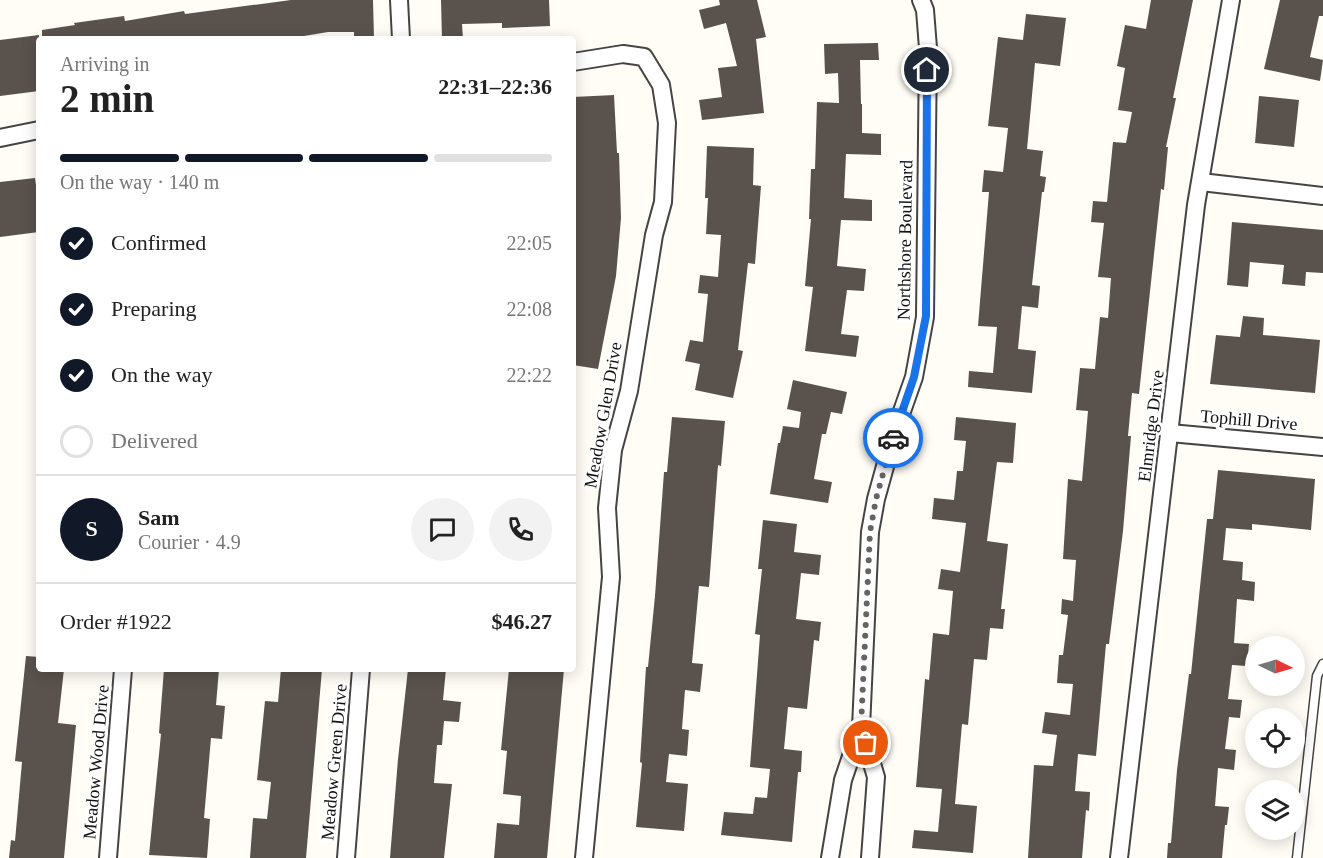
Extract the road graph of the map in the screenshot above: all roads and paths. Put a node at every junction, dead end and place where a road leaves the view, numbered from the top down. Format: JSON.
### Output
{"nodes":[{"id":1,"x":399,"y":0,"type":"edge"},
{"id":2,"x":921,"y":0,"type":"edge"},
{"id":3,"x":1231,"y":0,"type":"edge"},
{"id":4,"x":401,"y":36,"type":"edge"},
{"id":5,"x":576,"y":62,"type":"edge"},
{"id":6,"x":36,"y":131,"type":"edge"},
{"id":7,"x":0,"y":138,"type":"edge"},
{"id":8,"x":1201,"y":182,"type":"junction"},
{"id":9,"x":1323,"y":196,"type":"edge"},
{"id":10,"x":1170,"y":433,"type":"junction"},
{"id":11,"x":1323,"y":447,"type":"edge"},
{"id":12,"x":1323,"y":664,"type":"edge"},
{"id":13,"x":123,"y":672,"type":"edge"},
{"id":14,"x":362,"y":672,"type":"edge"},
{"id":15,"x":861,"y":727,"type":"junction"},
{"id":16,"x":108,"y":858,"type":"edge"},
{"id":17,"x":346,"y":858,"type":"edge"},
{"id":18,"x":584,"y":858,"type":"edge"},
{"id":19,"x":830,"y":858,"type":"edge"},
{"id":20,"x":870,"y":858,"type":"edge"},
{"id":21,"x":1119,"y":858,"type":"edge"},
{"id":22,"x":1298,"y":858,"type":"edge"}],
"edges":[{"from":1,"to":4,"type":"street"},
{"from":2,"to":15,"type":"street","name":"Northshore Boulevard"},
{"from":3,"to":8,"type":"street","name":"Elmridge Drive"},
{"from":5,"to":18,"type":"street","name":"Meadow Glen Drive"},
{"from":6,"to":7,"type":"street"},
{"from":8,"to":9,"type":"street"},
{"from":8,"to":10,"type":"street","name":"Elmridge Drive"},
{"from":10,"to":11,"type":"street","name":"Tophill Drive"},
{"from":10,"to":21,"type":"street","name":"Elmridge Drive"},
{"from":12,"to":22,"type":"lane"},
{"from":13,"to":16,"type":"street","name":"Meadow Wood Drive"},
{"from":14,"to":17,"type":"street","name":"Meadow Green Drive"},
{"from":15,"to":19,"type":"street","name":"Northshore Boulevard"},
{"from":15,"to":20,"type":"street","name":"Northshore Boulevard"}]}
